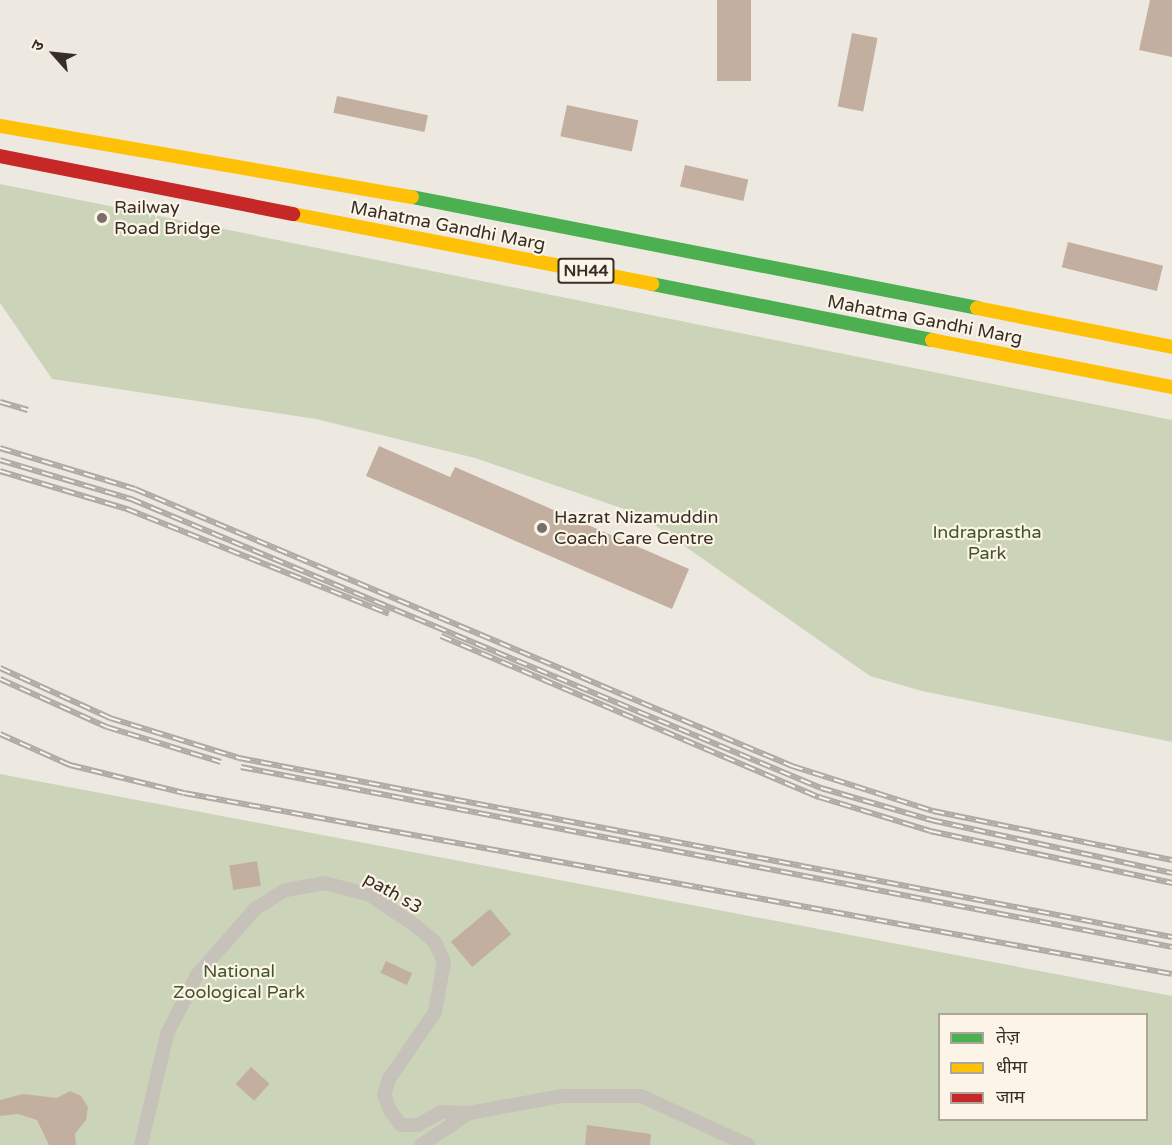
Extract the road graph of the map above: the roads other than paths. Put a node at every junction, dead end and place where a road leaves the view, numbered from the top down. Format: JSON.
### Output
{"nodes":[{"id":1,"x":0,"y":126,"type":"edge"},
{"id":2,"x":0,"y":156,"type":"edge"},
{"id":3,"x":1172,"y":347,"type":"edge"},
{"id":4,"x":1172,"y":387,"type":"edge"},
{"id":5,"x":469,"y":1113,"type":"junction"},
{"id":6,"x":141,"y":1145,"type":"edge"},
{"id":7,"x":421,"y":1145,"type":"edge"},
{"id":8,"x":748,"y":1145,"type":"edge"}],
"edges":[{"from":1,"to":3,"type":"highway","name":"Mahatma Gandhi Marg"},
{"from":2,"to":4,"type":"highway","name":"Mahatma Gandhi Marg","number":"NH44"},
{"from":5,"to":6,"type":"street","name":"path s3"},
{"from":5,"to":7,"type":"street"},
{"from":5,"to":8,"type":"street"}]}
